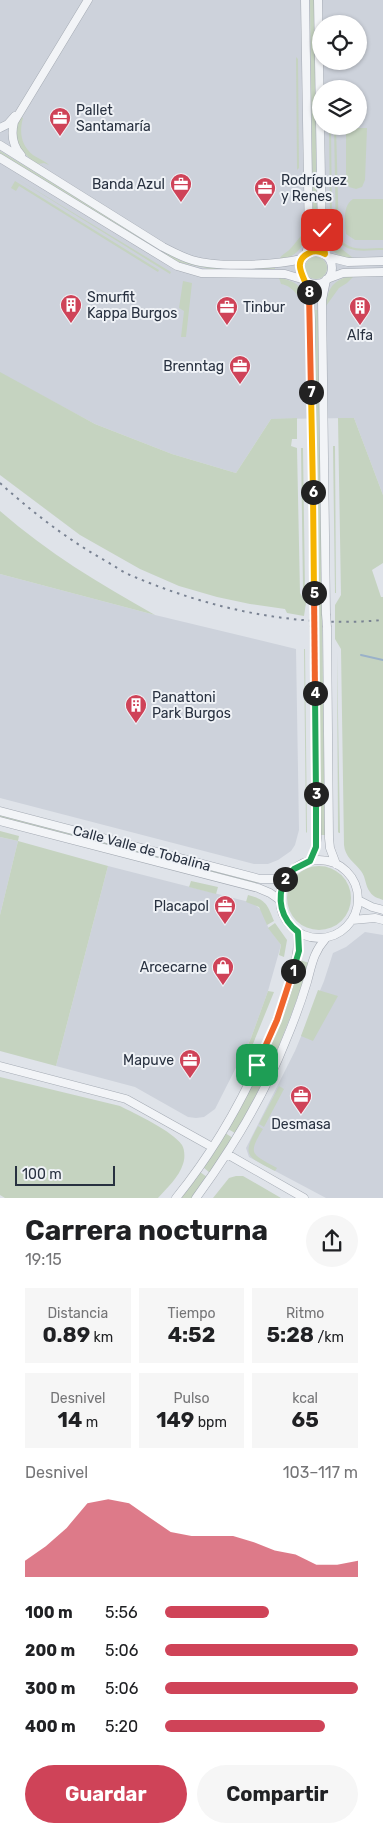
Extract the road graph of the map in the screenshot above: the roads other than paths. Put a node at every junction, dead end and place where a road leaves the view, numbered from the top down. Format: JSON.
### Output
{"nodes":[{"id":1,"x":88,"y":0,"type":"edge"},
{"id":2,"x":305,"y":0,"type":"edge"},
{"id":3,"x":318,"y":0,"type":"edge"},
{"id":4,"x":18,"y":112,"type":"junction"},
{"id":5,"x":0,"y":128,"type":"edge"},
{"id":6,"x":0,"y":145,"type":"edge"},
{"id":7,"x":0,"y":158,"type":"edge"},
{"id":8,"x":27,"y":162,"type":"junction"},
{"id":9,"x":326,"y":256,"type":"junction"},
{"id":10,"x":304,"y":257,"type":"junction"},
{"id":11,"x":383,"y":262,"type":"edge"},
{"id":12,"x":383,"y":272,"type":"edge"},
{"id":13,"x":306,"y":280,"type":"junction"},
{"id":14,"x":327,"y":280,"type":"junction"},
{"id":15,"x":0,"y":811,"type":"edge"},
{"id":16,"x":0,"y":821,"type":"edge"},
{"id":17,"x":310,"y":861,"type":"junction"},
{"id":18,"x":336,"y":864,"type":"junction"},
{"id":19,"x":286,"y":879,"type":"junction"},
{"id":20,"x":280,"y":900,"type":"junction"},
{"id":21,"x":358,"y":900,"type":"junction"},
{"id":22,"x":383,"y":910,"type":"edge"},
{"id":23,"x":352,"y":920,"type":"junction"},
{"id":24,"x":383,"y":920,"type":"edge"},
{"id":25,"x":298,"y":932,"type":"junction"},
{"id":26,"x":326,"y":938,"type":"junction"},
{"id":27,"x":0,"y":1066,"type":"edge"},
{"id":28,"x":212,"y":1147,"type":"junction"},
{"id":29,"x":226,"y":1154,"type":"junction"},
{"id":30,"x":176,"y":1198,"type":"edge"},
{"id":31,"x":196,"y":1198,"type":"edge"},
{"id":32,"x":304,"y":1198,"type":"edge"}],
"edges":[{"from":1,"to":4,"type":"street"},
{"from":2,"to":10,"type":"street"},
{"from":3,"to":9,"type":"street"},
{"from":4,"to":5,"type":"street"},
{"from":4,"to":8,"type":"street"},
{"from":6,"to":8,"type":"street"},
{"from":7,"to":13,"type":"street"},
{"from":8,"to":10,"type":"street"},
{"from":9,"to":10,"type":"street"},
{"from":9,"to":11,"type":"street"},
{"from":9,"to":14,"type":"street"},
{"from":10,"to":13,"type":"street"},
{"from":12,"to":14,"type":"street"},
{"from":13,"to":14,"type":"street"},
{"from":13,"to":17,"type":"street","bridge":true},
{"from":14,"to":18,"type":"street","bridge":true},
{"from":15,"to":19,"type":"street","name":"Calle Valle de Tobalina"},
{"from":16,"to":20,"type":"street","name":"Calle Valle de Tobalina"},
{"from":17,"to":18,"type":"street"},
{"from":17,"to":19,"type":"street"},
{"from":18,"to":21,"type":"street"},
{"from":19,"to":20,"type":"street"},
{"from":20,"to":25,"type":"street"},
{"from":21,"to":22,"type":"street"},
{"from":21,"to":23,"type":"street"},
{"from":23,"to":24,"type":"street"},
{"from":23,"to":26,"type":"street"},
{"from":25,"to":26,"type":"street"},
{"from":25,"to":28,"type":"street"},
{"from":26,"to":29,"type":"street"},
{"from":27,"to":28,"type":"street"},
{"from":28,"to":30,"type":"street"},
{"from":29,"to":31,"type":"street"},
{"from":29,"to":32,"type":"street"}]}
